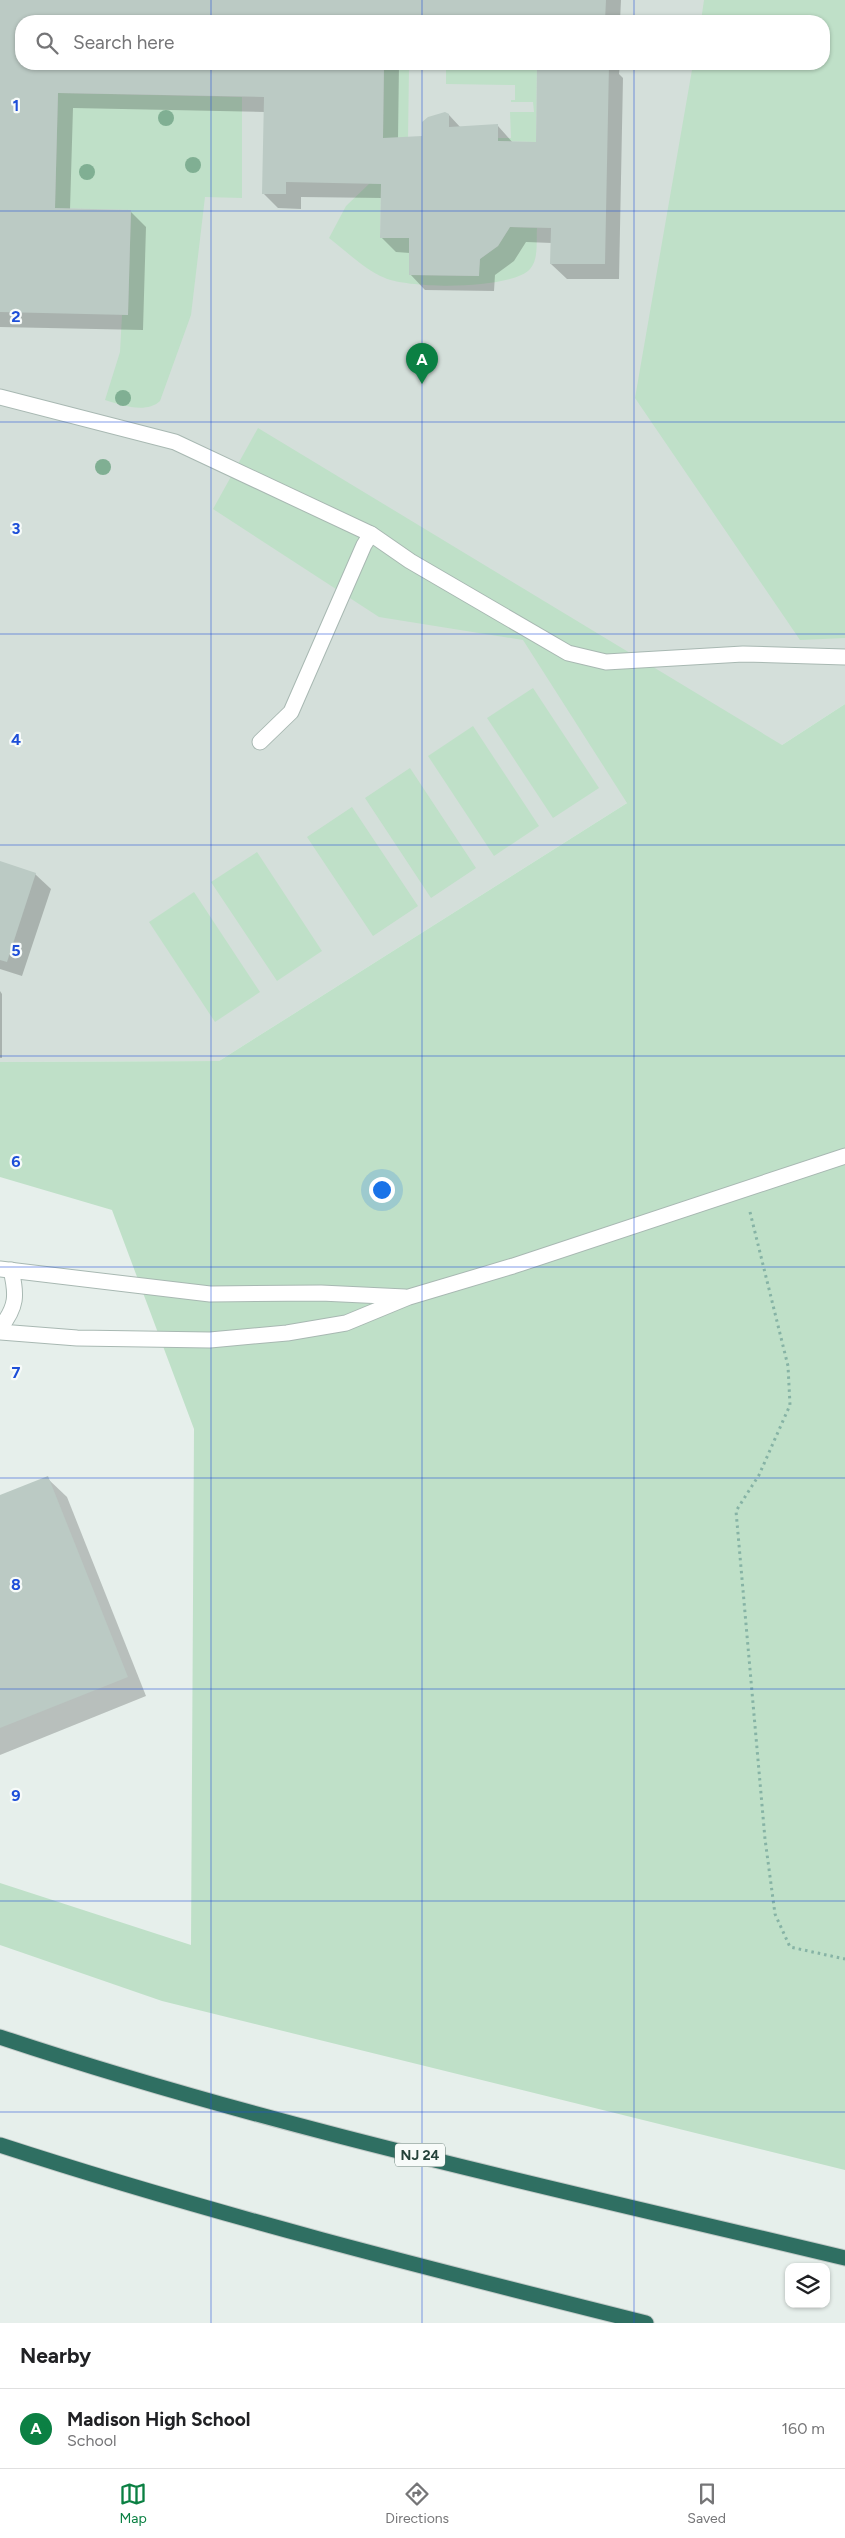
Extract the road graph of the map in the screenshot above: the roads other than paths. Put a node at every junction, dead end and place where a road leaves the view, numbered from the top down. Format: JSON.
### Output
{"nodes":[{"id":1,"x":0,"y":397,"type":"edge"},
{"id":2,"x":371,"y":534,"type":"junction"},
{"id":3,"x":845,"y":657,"type":"edge"},
{"id":4,"x":260,"y":742,"type":"dead end"},
{"id":5,"x":845,"y":1156,"type":"edge"},
{"id":6,"x":5,"y":1269,"type":"edge"},
{"id":7,"x":410,"y":1297,"type":"junction"},
{"id":8,"x":0,"y":1328,"type":"edge"},
{"id":9,"x":0,"y":1332,"type":"edge"},
{"id":10,"x":0,"y":2037,"type":"edge"},
{"id":11,"x":0,"y":2145,"type":"edge"},
{"id":12,"x":845,"y":2258,"type":"edge"},
{"id":13,"x":646,"y":2323,"type":"edge"}],
"edges":[{"from":1,"to":2,"type":"street"},
{"from":2,"to":3,"type":"street"},
{"from":2,"to":4,"type":"street"},
{"from":5,"to":7,"type":"street"},
{"from":6,"to":7,"type":"street"},
{"from":6,"to":8,"type":"street"},
{"from":7,"to":9,"type":"street"},
{"from":10,"to":12,"type":"highway","number":"NJ 24"},
{"from":11,"to":13,"type":"highway"}]}
